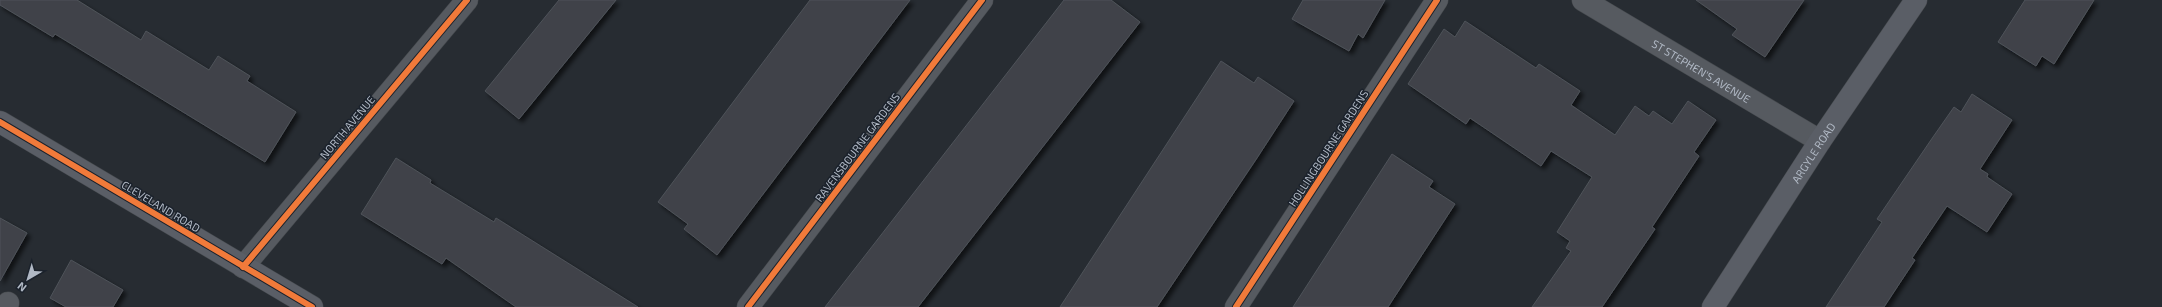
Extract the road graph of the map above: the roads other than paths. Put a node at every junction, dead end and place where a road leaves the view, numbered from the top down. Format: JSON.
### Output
{"nodes":[{"id":1,"x":467,"y":0,"type":"edge"},
{"id":2,"x":982,"y":0,"type":"edge"},
{"id":3,"x":1437,"y":0,"type":"edge"},
{"id":4,"x":1583,"y":0,"type":"edge"},
{"id":5,"x":1916,"y":0,"type":"edge"},
{"id":6,"x":0,"y":122,"type":"edge"},
{"id":7,"x":1820,"y":141,"type":"junction"},
{"id":8,"x":243,"y":267,"type":"junction"},
{"id":9,"x":1715,"y":306,"type":"edge"},
{"id":10,"x":312,"y":307,"type":"edge"},
{"id":11,"x":748,"y":307,"type":"edge"},
{"id":12,"x":1236,"y":307,"type":"edge"}],
"edges":[{"from":1,"to":8,"type":"street","name":"NORTH AVENUE"},
{"from":2,"to":11,"type":"street","name":"RAVENSBOURNE GARDENS"},
{"from":3,"to":12,"type":"street","name":"HOLLINGBOURNE GARDENS"},
{"from":4,"to":7,"type":"street","name":"ST STEPHEN'S AVENUE"},
{"from":5,"to":7,"type":"main road","name":"ARGYLE ROAD"},
{"from":6,"to":8,"type":"main road","name":"CLEVELAND ROAD"},
{"from":7,"to":9,"type":"main road","name":"ARGYLE ROAD"},
{"from":8,"to":10,"type":"main road","name":"CLEVELAND ROAD"}]}
